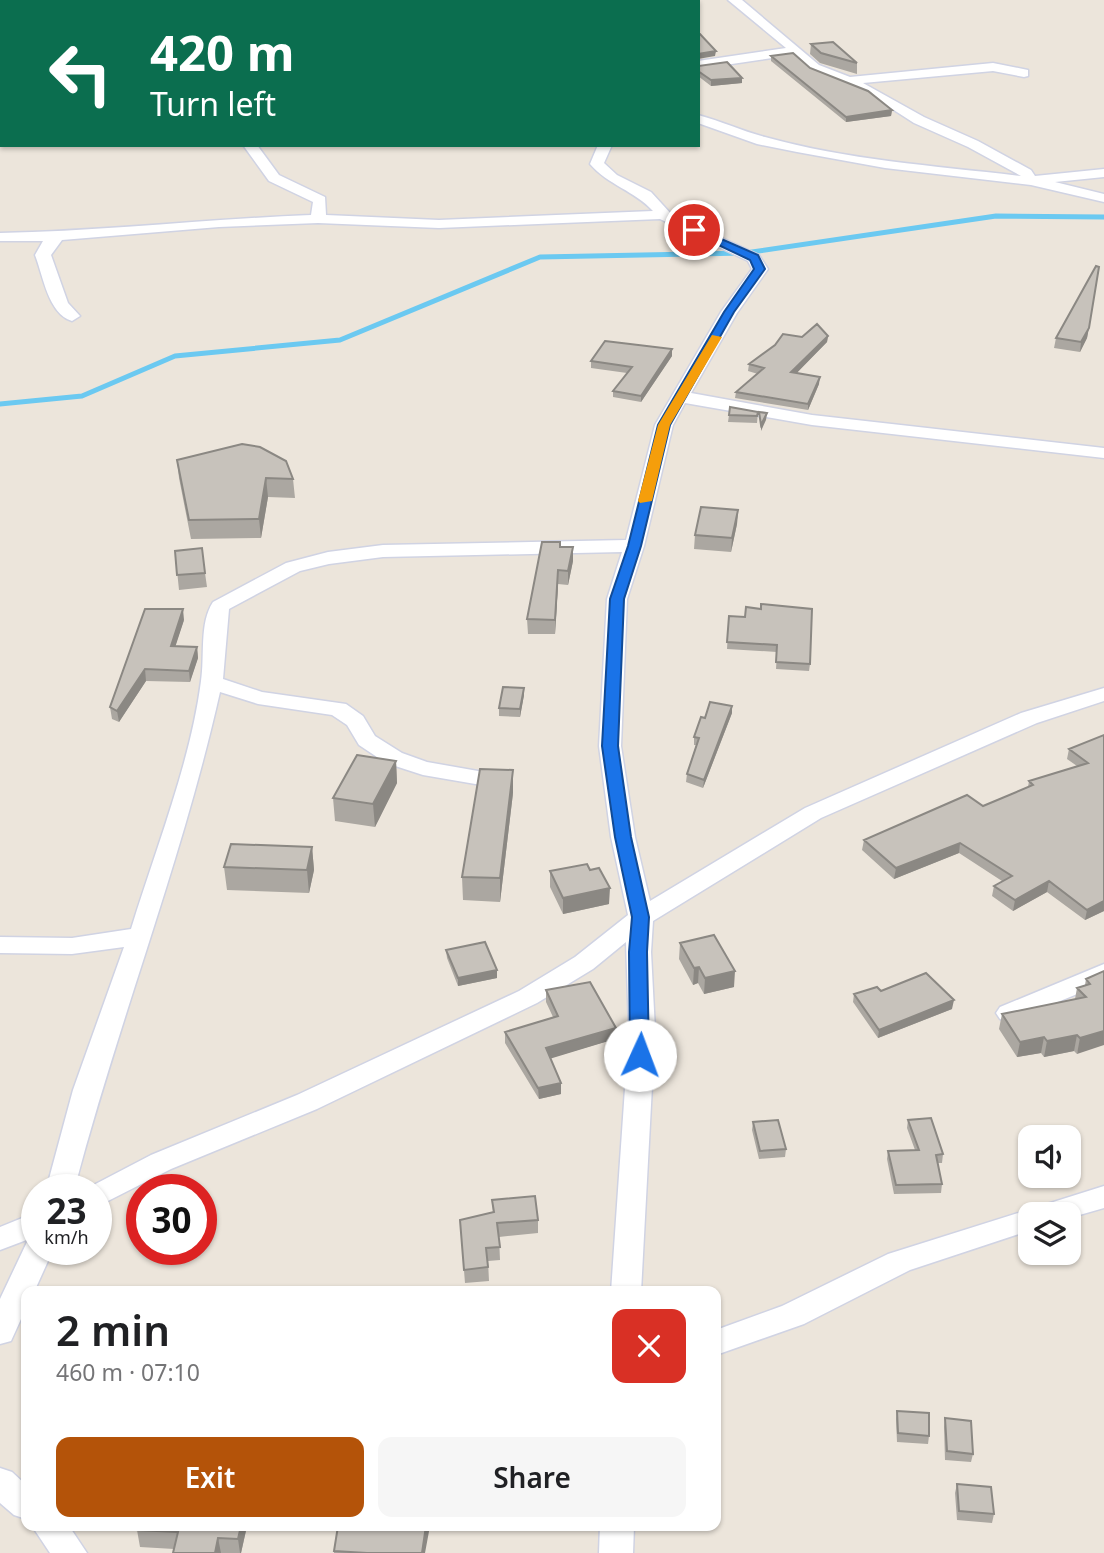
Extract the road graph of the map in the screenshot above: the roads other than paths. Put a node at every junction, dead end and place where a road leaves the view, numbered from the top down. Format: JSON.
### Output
{"nodes":[{"id":1,"x":450,"y":0,"type":"edge"},
{"id":2,"x":456,"y":0,"type":"edge"},
{"id":3,"x":734,"y":0,"type":"edge"},
{"id":4,"x":793,"y":51,"type":"junction"},
{"id":5,"x":700,"y":65,"type":"edge"},
{"id":6,"x":1024,"y":73,"type":"dead end"},
{"id":7,"x":847,"y":80,"type":"junction"},
{"id":8,"x":700,"y":120,"type":"edge"},
{"id":9,"x":251,"y":147,"type":"edge"},
{"id":10,"x":605,"y":147,"type":"edge"},
{"id":11,"x":1104,"y":173,"type":"edge"},
{"id":12,"x":1031,"y":181,"type":"junction"},
{"id":13,"x":1104,"y":198,"type":"edge"},
{"id":14,"x":662,"y":215,"type":"junction"},
{"id":15,"x":317,"y":219,"type":"junction"},
{"id":16,"x":58,"y":236,"type":"junction"},
{"id":17,"x":0,"y":237,"type":"edge"},
{"id":18,"x":72,"y":316,"type":"dead end"},
{"id":19,"x":683,"y":397,"type":"junction"},
{"id":20,"x":1104,"y":453,"type":"edge"},
{"id":21,"x":634,"y":546,"type":"junction"},
{"id":22,"x":212,"y":682,"type":"junction"},
{"id":23,"x":1104,"y":694,"type":"edge"},
{"id":24,"x":486,"y":779,"type":"edge"},
{"id":25,"x":641,"y":917,"type":"junction"},
{"id":26,"x":142,"y":934,"type":"junction"},
{"id":27,"x":0,"y":945,"type":"edge"},
{"id":28,"x":1104,"y":972,"type":"edge"},
{"id":29,"x":1009,"y":1013,"type":"edge"},
{"id":30,"x":65,"y":1174,"type":"edge"},
{"id":31,"x":112,"y":1186,"type":"edge"},
{"id":32,"x":1104,"y":1197,"type":"edge"},
{"id":33,"x":1081,"y":1204,"type":"edge"},
{"id":34,"x":1018,"y":1223,"type":"edge"},
{"id":35,"x":21,"y":1230,"type":"edge"},
{"id":36,"x":0,"y":1239,"type":"edge"},
{"id":37,"x":31,"y":1265,"type":"edge"},
{"id":38,"x":21,"y":1286,"type":"edge"},
{"id":39,"x":626,"y":1286,"type":"edge"},
{"id":40,"x":21,"y":1287,"type":"edge"},
{"id":41,"x":0,"y":1332,"type":"edge"},
{"id":42,"x":721,"y":1341,"type":"edge"},
{"id":43,"x":0,"y":1482,"type":"edge"},
{"id":44,"x":21,"y":1501,"type":"edge"},
{"id":45,"x":53,"y":1531,"type":"edge"},
{"id":46,"x":617,"y":1531,"type":"edge"},
{"id":47,"x":71,"y":1553,"type":"edge"},
{"id":48,"x":616,"y":1553,"type":"edge"}],
"edges":[{"from":1,"to":2,"type":"street"},
{"from":3,"to":4,"type":"street"},
{"from":4,"to":5,"type":"street"},
{"from":4,"to":7,"type":"street"},
{"from":6,"to":7,"type":"street"},
{"from":7,"to":12,"type":"street"},
{"from":8,"to":12,"type":"street"},
{"from":9,"to":15,"type":"street"},
{"from":10,"to":14,"type":"street"},
{"from":11,"to":12,"type":"street"},
{"from":12,"to":13,"type":"street"},
{"from":14,"to":15,"type":"street"},
{"from":14,"to":19,"type":"street"},
{"from":15,"to":16,"type":"street"},
{"from":16,"to":17,"type":"street"},
{"from":16,"to":18,"type":"street"},
{"from":19,"to":20,"type":"street"},
{"from":19,"to":21,"type":"street"},
{"from":21,"to":22,"type":"street"},
{"from":21,"to":25,"type":"street"},
{"from":22,"to":24,"type":"street"},
{"from":22,"to":26,"type":"street"},
{"from":23,"to":25,"type":"street"},
{"from":25,"to":31,"type":"street"},
{"from":25,"to":39,"type":"street"},
{"from":26,"to":27,"type":"street"},
{"from":26,"to":30,"type":"street"},
{"from":28,"to":29,"type":"street"},
{"from":32,"to":33,"type":"street"},
{"from":34,"to":42,"type":"street"},
{"from":35,"to":36,"type":"street"},
{"from":37,"to":38,"type":"street"},
{"from":40,"to":41,"type":"street"},
{"from":43,"to":44,"type":"street"},
{"from":45,"to":47,"type":"street"},
{"from":46,"to":48,"type":"street"}]}
